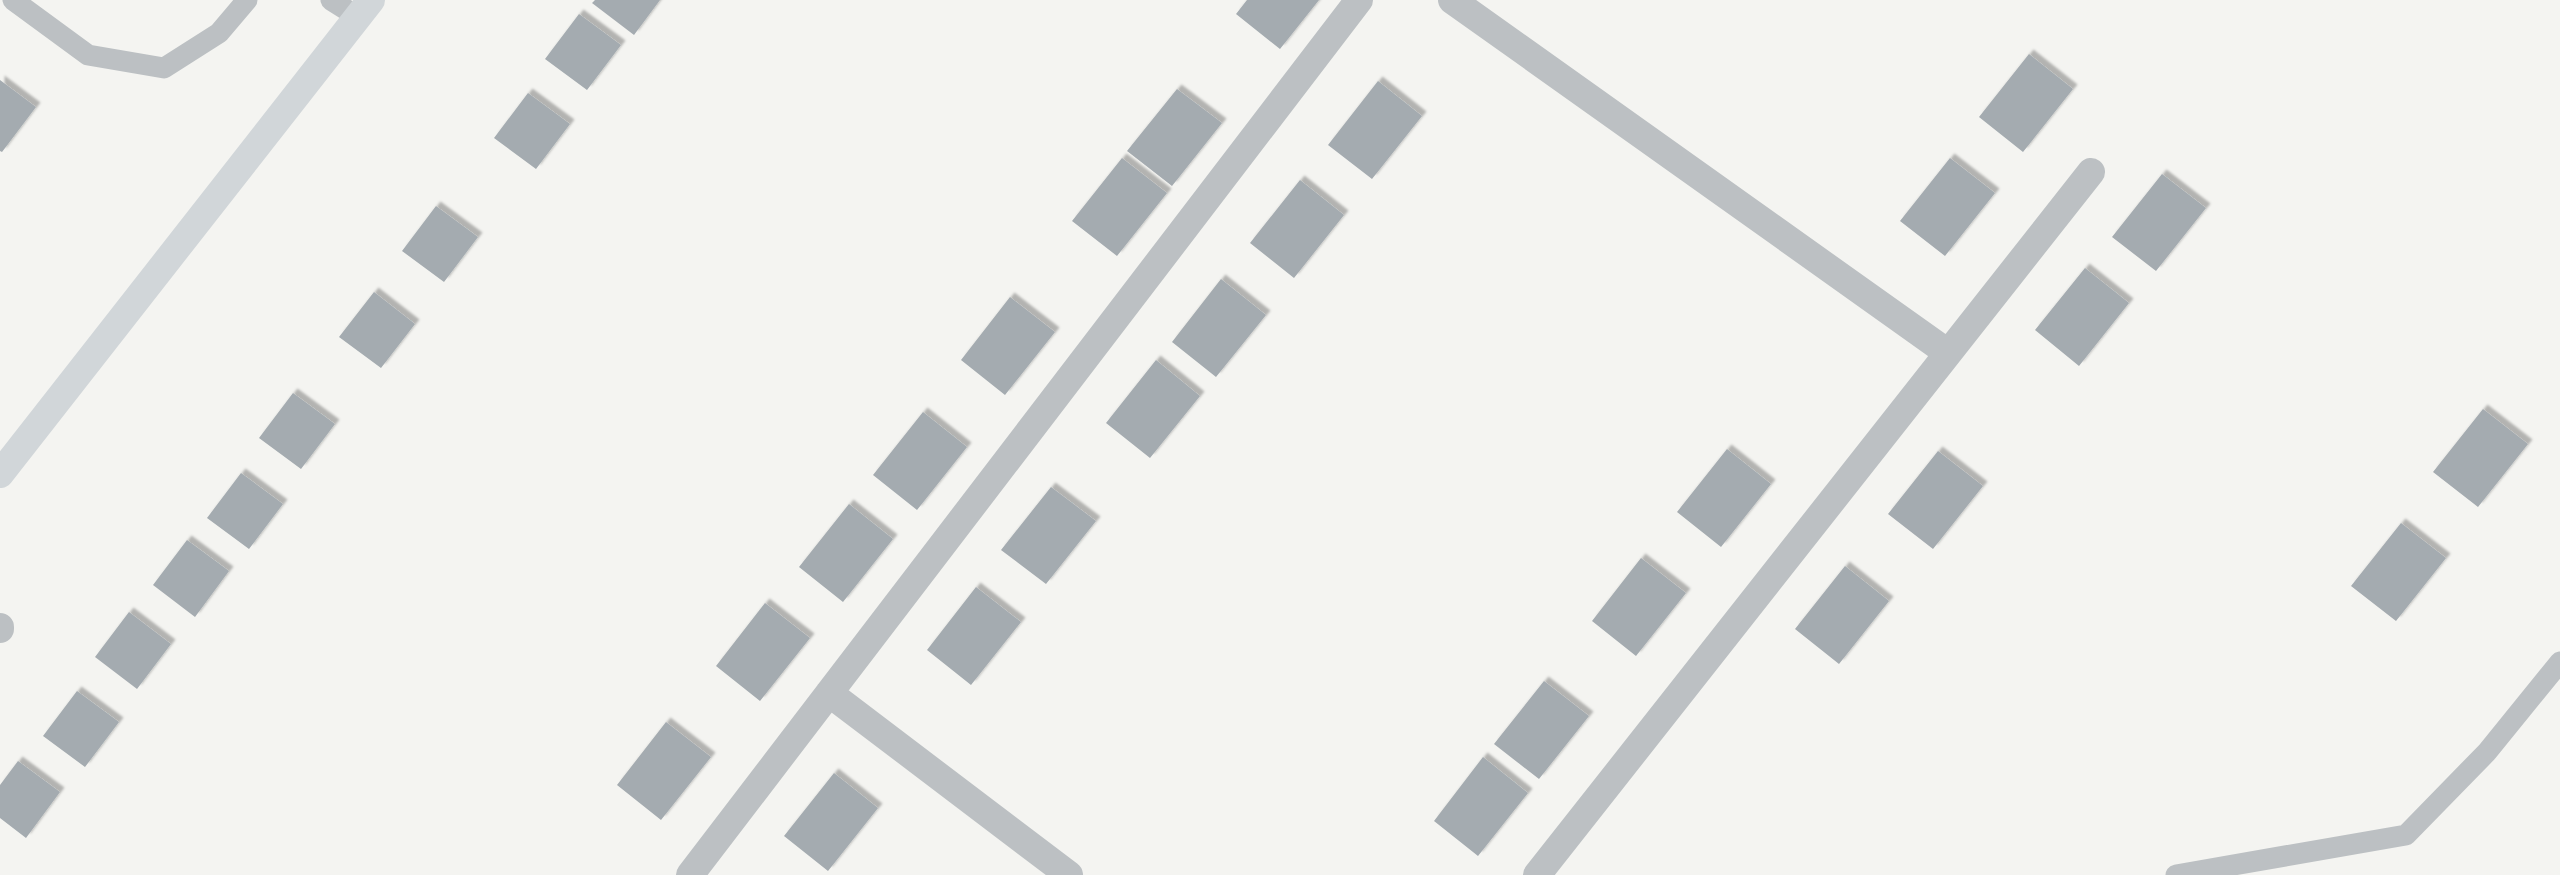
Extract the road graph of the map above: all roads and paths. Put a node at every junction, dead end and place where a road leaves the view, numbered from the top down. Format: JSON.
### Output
{"nodes":[{"id":1,"x":14,"y":0,"type":"edge"},
{"id":2,"x":247,"y":0,"type":"edge"},
{"id":3,"x":331,"y":0,"type":"edge"},
{"id":4,"x":1359,"y":0,"type":"edge"},
{"id":5,"x":1452,"y":0,"type":"edge"},
{"id":6,"x":364,"y":8,"type":"edge"},
{"id":7,"x":2091,"y":172,"type":"dead end"},
{"id":8,"x":1948,"y":354,"type":"junction"},
{"id":9,"x":0,"y":474,"type":"edge"},
{"id":10,"x":2560,"y":662,"type":"edge"},
{"id":11,"x":829,"y":693,"type":"junction"},
{"id":12,"x":690,"y":875,"type":"edge"},
{"id":13,"x":1069,"y":875,"type":"edge"},
{"id":14,"x":1537,"y":875,"type":"edge"},
{"id":15,"x":2176,"y":875,"type":"edge"}],
"edges":[{"from":1,"to":2,"type":"lane"},
{"from":3,"to":6,"type":"lane"},
{"from":4,"to":11,"type":"street"},
{"from":5,"to":8,"type":"street"},
{"from":6,"to":9,"type":"street"},
{"from":7,"to":8,"type":"street"},
{"from":8,"to":14,"type":"street"},
{"from":10,"to":15,"type":"lane"},
{"from":11,"to":12,"type":"street"},
{"from":11,"to":13,"type":"street"}]}
